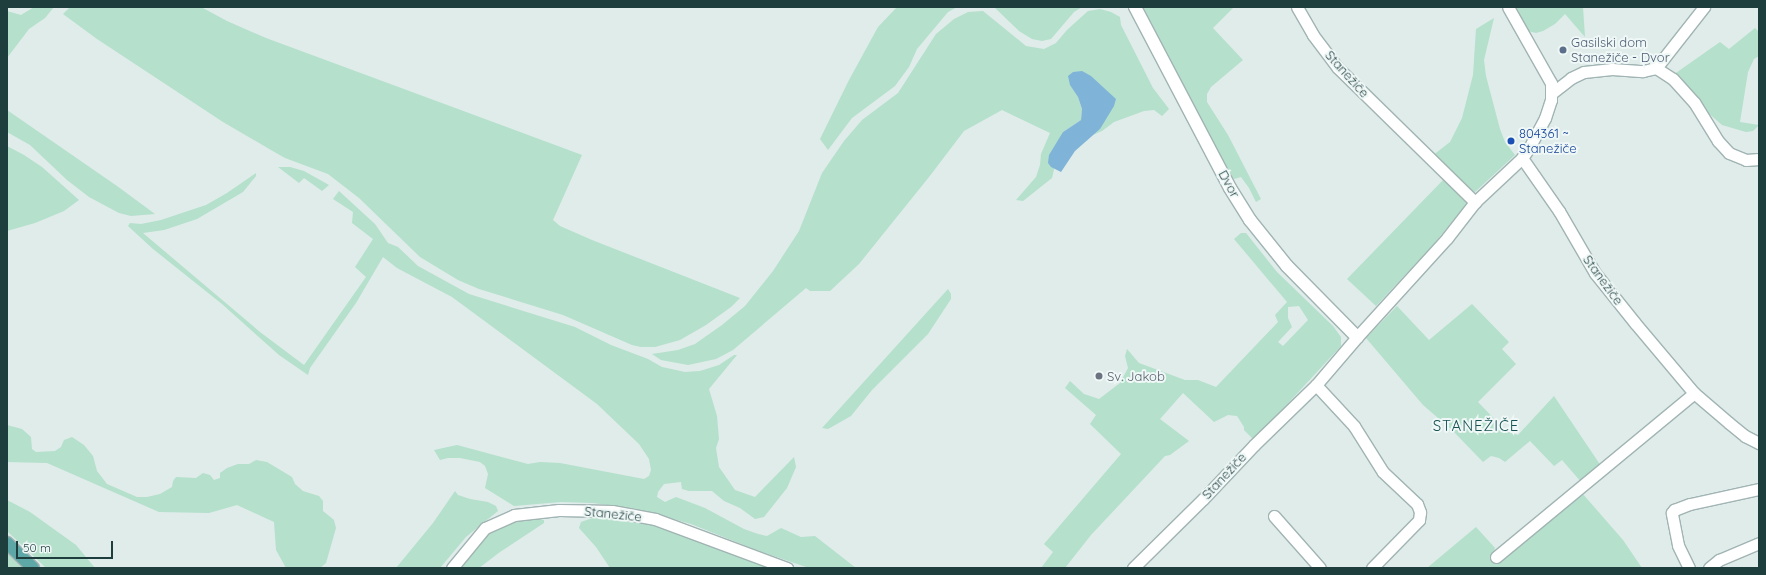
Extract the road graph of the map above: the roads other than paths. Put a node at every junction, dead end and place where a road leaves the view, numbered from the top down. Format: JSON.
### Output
{"nodes":[{"id":1,"x":1135,"y":7,"type":"edge"},
{"id":2,"x":1297,"y":7,"type":"edge"},
{"id":3,"x":1508,"y":7,"type":"edge"},
{"id":4,"x":1704,"y":7,"type":"edge"},
{"id":5,"x":1656,"y":68,"type":"junction"},
{"id":6,"x":1552,"y":93,"type":"junction"},
{"id":7,"x":1522,"y":158,"type":"junction"},
{"id":8,"x":1759,"y":159,"type":"edge"},
{"id":9,"x":1475,"y":202,"type":"junction"},
{"id":10,"x":1357,"y":337,"type":"junction"},
{"id":11,"x":1316,"y":385,"type":"junction"},
{"id":12,"x":1694,"y":393,"type":"junction"},
{"id":13,"x":1759,"y":443,"type":"edge"},
{"id":14,"x":1759,"y":489,"type":"edge"},
{"id":15,"x":1274,"y":516,"type":"dead end"},
{"id":16,"x":7,"y":543,"type":"edge"},
{"id":17,"x":1759,"y":543,"type":"edge"},
{"id":18,"x":1496,"y":557,"type":"dead end"},
{"id":19,"x":33,"y":568,"type":"edge"},
{"id":20,"x":452,"y":568,"type":"edge"},
{"id":21,"x":787,"y":568,"type":"edge"},
{"id":22,"x":1133,"y":568,"type":"edge"},
{"id":23,"x":1320,"y":568,"type":"edge"},
{"id":24,"x":1372,"y":568,"type":"edge"},
{"id":25,"x":1689,"y":568,"type":"edge"},
{"id":26,"x":1708,"y":568,"type":"edge"}],
"edges":[{"from":1,"to":10,"type":"street","name":"Dvor"},
{"from":2,"to":9,"type":"street","name":"Stanežiče"},
{"from":3,"to":6,"type":"street","name":"Stanežiče"},
{"from":4,"to":5,"type":"street"},
{"from":5,"to":6,"type":"street"},
{"from":5,"to":8,"type":"street"},
{"from":6,"to":7,"type":"street","name":"Stanežiče"},
{"from":7,"to":9,"type":"street","name":"Stanežiče"},
{"from":7,"to":12,"type":"street","name":"Stanežiče"},
{"from":9,"to":10,"type":"street","name":"Stanežiče"},
{"from":10,"to":11,"type":"street","name":"Stanežiče"},
{"from":11,"to":22,"type":"street","name":"Stanežiče"},
{"from":11,"to":24,"type":"street"},
{"from":12,"to":13,"type":"street","name":"Stanežiče"},
{"from":12,"to":18,"type":"street"},
{"from":14,"to":25,"type":"street"},
{"from":15,"to":23,"type":"street"},
{"from":16,"to":19,"type":"main road"},
{"from":17,"to":26,"type":"street"},
{"from":20,"to":21,"type":"street","name":"Stanežiče"}]}
